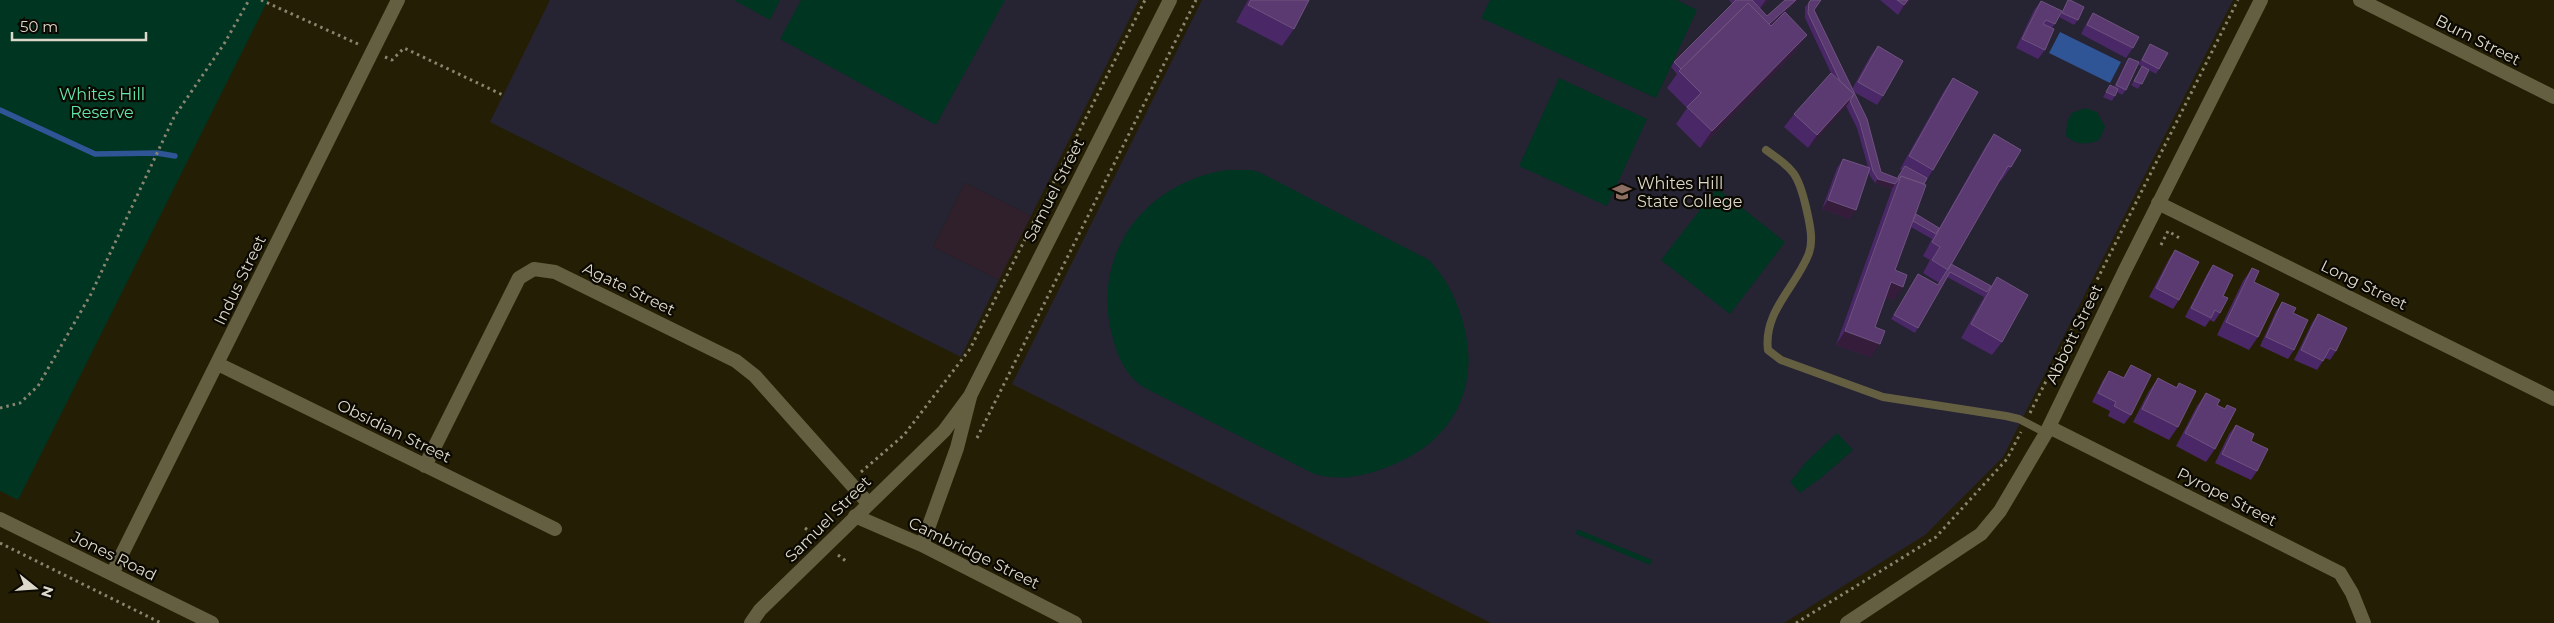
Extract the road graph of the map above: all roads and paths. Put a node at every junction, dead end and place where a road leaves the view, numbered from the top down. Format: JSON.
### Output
{"nodes":[{"id":1,"x":249,"y":0,"type":"edge"},
{"id":2,"x":261,"y":0,"type":"edge"},
{"id":3,"x":398,"y":0,"type":"edge"},
{"id":4,"x":1145,"y":0,"type":"edge"},
{"id":5,"x":1170,"y":0,"type":"edge"},
{"id":6,"x":1196,"y":0,"type":"edge"},
{"id":7,"x":2238,"y":0,"type":"edge"},
{"id":8,"x":2261,"y":0,"type":"edge"},
{"id":9,"x":2360,"y":0,"type":"edge"},
{"id":10,"x":360,"y":45,"type":"dead end"},
{"id":11,"x":384,"y":57,"type":"dead end"},
{"id":12,"x":505,"y":96,"type":"dead end"},
{"id":13,"x":2554,"y":97,"type":"edge"},
{"id":14,"x":1766,"y":150,"type":"dead end"},
{"id":15,"x":2158,"y":203,"type":"junction"},
{"id":16,"x":2181,"y":239,"type":"dead end"},
{"id":17,"x":2160,"y":245,"type":"dead end"},
{"id":18,"x":218,"y":364,"type":"junction"},
{"id":19,"x":970,"y":396,"type":"junction"},
{"id":20,"x":2554,"y":398,"type":"edge"},
{"id":21,"x":0,"y":408,"type":"edge"},
{"id":22,"x":2026,"y":422,"type":"junction"},
{"id":23,"x":2048,"y":430,"type":"junction"},
{"id":24,"x":977,"y":439,"type":"dead end"},
{"id":25,"x":425,"y":466,"type":"junction"},
{"id":26,"x":861,"y":472,"type":"dead end"},
{"id":27,"x":868,"y":503,"type":"junction"},
{"id":28,"x":855,"y":516,"type":"junction"},
{"id":29,"x":0,"y":519,"type":"edge"},
{"id":30,"x":555,"y":528,"type":"dead end"},
{"id":31,"x":0,"y":543,"type":"edge"},
{"id":32,"x":922,"y":545,"type":"junction"},
{"id":33,"x":112,"y":574,"type":"junction"},
{"id":34,"x":1850,"y":622,"type":"edge"},
{"id":35,"x":161,"y":623,"type":"edge"},
{"id":36,"x":212,"y":623,"type":"edge"},
{"id":37,"x":750,"y":623,"type":"edge"},
{"id":38,"x":1076,"y":623,"type":"edge"},
{"id":39,"x":1796,"y":623,"type":"edge"},
{"id":40,"x":2364,"y":623,"type":"edge"}],
"edges":[{"from":1,"to":21,"type":"path"},
{"from":2,"to":10,"type":"path"},
{"from":3,"to":18,"type":"street","name":"Indus Street"},
{"from":4,"to":26,"type":"path"},
{"from":5,"to":19,"type":"street","name":"Samuel Street"},
{"from":6,"to":24,"type":"path"},
{"from":7,"to":22,"type":"path"},
{"from":8,"to":15,"type":"street","name":"Abbott Street"},
{"from":9,"to":13,"type":"street","name":"Burn Street"},
{"from":11,"to":12,"type":"path"},
{"from":14,"to":22,"type":"lane"},
{"from":15,"to":20,"type":"street","name":"Long Street"},
{"from":15,"to":23,"type":"street","name":"Abbott Street"},
{"from":16,"to":17,"type":"path"},
{"from":18,"to":25,"type":"street","name":"Obsidian Street"},
{"from":18,"to":33,"type":"street","name":"Indus Street"},
{"from":19,"to":27,"type":"street","name":"Samuel Street"},
{"from":19,"to":32,"type":"street","name":"Samuel Street"},
{"from":22,"to":23,"type":"lane"},
{"from":22,"to":39,"type":"path"},
{"from":23,"to":34,"type":"street","name":"Abbott Street"},
{"from":23,"to":40,"type":"street","name":"Pyrope Street"},
{"from":25,"to":27,"type":"street","name":"Agate Street"},
{"from":25,"to":30,"type":"street","name":"Obsidian Street"},
{"from":27,"to":28,"type":"street","name":"Samuel Street"},
{"from":28,"to":32,"type":"street","name":"Cambridge Street"},
{"from":28,"to":37,"type":"street","name":"Samuel Street"},
{"from":29,"to":33,"type":"street","name":"Jones Road"},
{"from":31,"to":35,"type":"path"},
{"from":32,"to":38,"type":"street","name":"Cambridge Street"},
{"from":33,"to":36,"type":"street","name":"Jones Road"}]}
